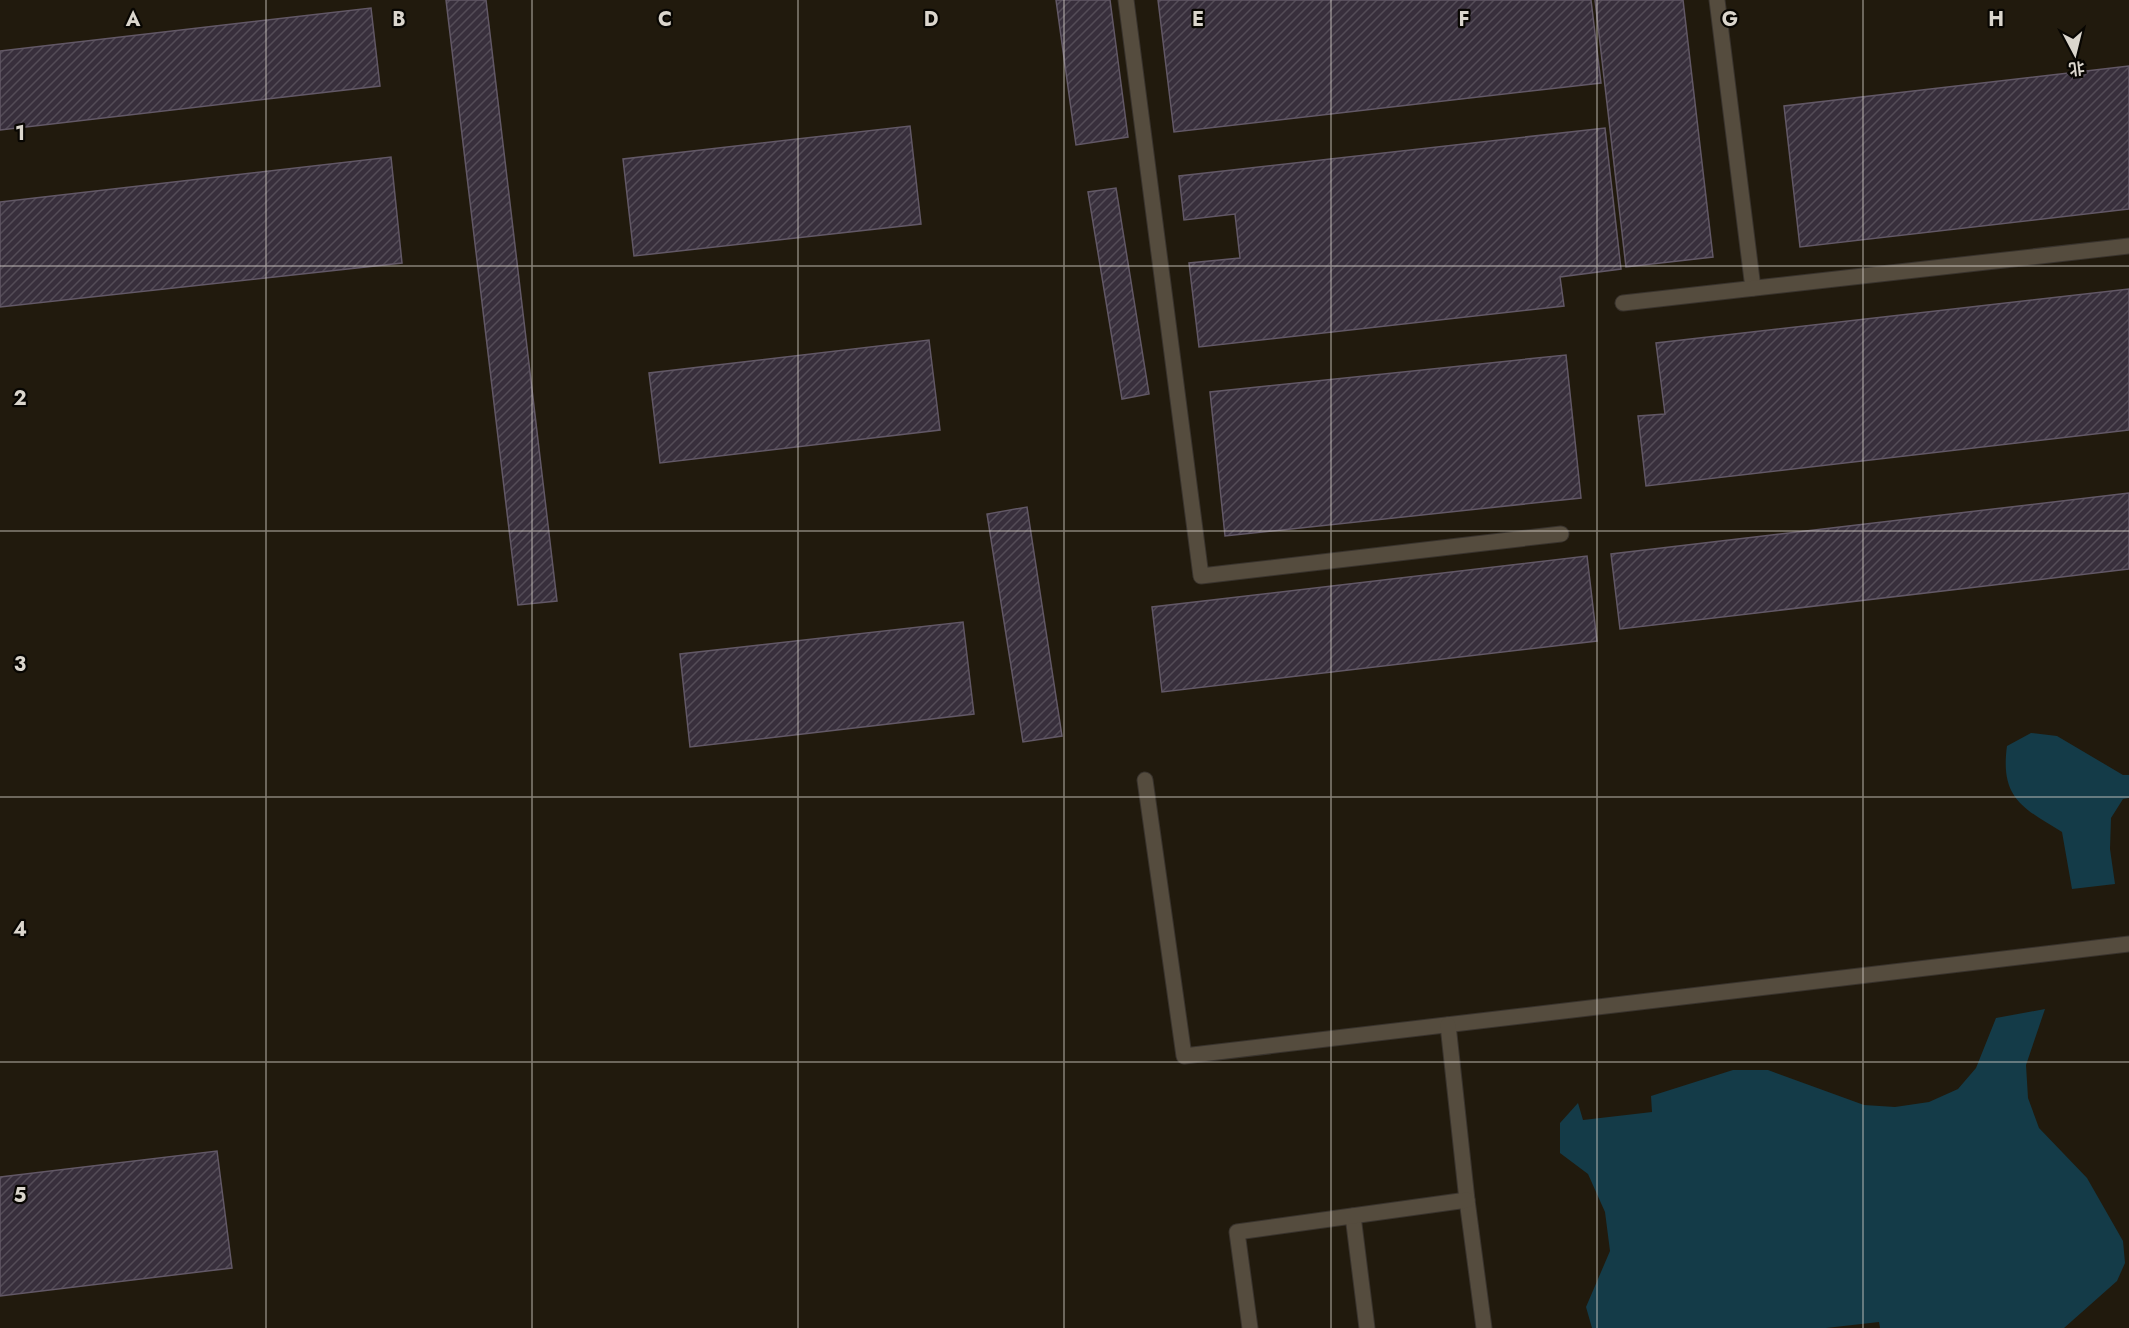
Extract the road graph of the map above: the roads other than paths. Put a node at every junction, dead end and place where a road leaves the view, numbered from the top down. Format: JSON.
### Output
{"nodes":[{"id":1,"x":1126,"y":0,"type":"edge"},
{"id":2,"x":1717,"y":0,"type":"edge"},
{"id":3,"x":2129,"y":246,"type":"edge"},
{"id":4,"x":1754,"y":288,"type":"junction"},
{"id":5,"x":1623,"y":303,"type":"dead end"},
{"id":6,"x":1561,"y":534,"type":"dead end"},
{"id":7,"x":1145,"y":780,"type":"dead end"},
{"id":8,"x":2129,"y":944,"type":"edge"},
{"id":9,"x":1448,"y":1025,"type":"junction"},
{"id":10,"x":1467,"y":1200,"type":"junction"},
{"id":11,"x":1353,"y":1216,"type":"junction"},
{"id":12,"x":1250,"y":1328,"type":"edge"},
{"id":13,"x":1367,"y":1328,"type":"edge"},
{"id":14,"x":1484,"y":1328,"type":"edge"}],
"edges":[{"from":1,"to":6,"type":"lane"},
{"from":2,"to":4,"type":"lane"},
{"from":3,"to":4,"type":"lane"},
{"from":4,"to":5,"type":"lane"},
{"from":7,"to":9,"type":"lane"},
{"from":8,"to":9,"type":"lane"},
{"from":9,"to":10,"type":"lane"},
{"from":10,"to":11,"type":"lane"},
{"from":10,"to":14,"type":"lane"},
{"from":11,"to":12,"type":"lane"},
{"from":11,"to":13,"type":"lane"}]}
